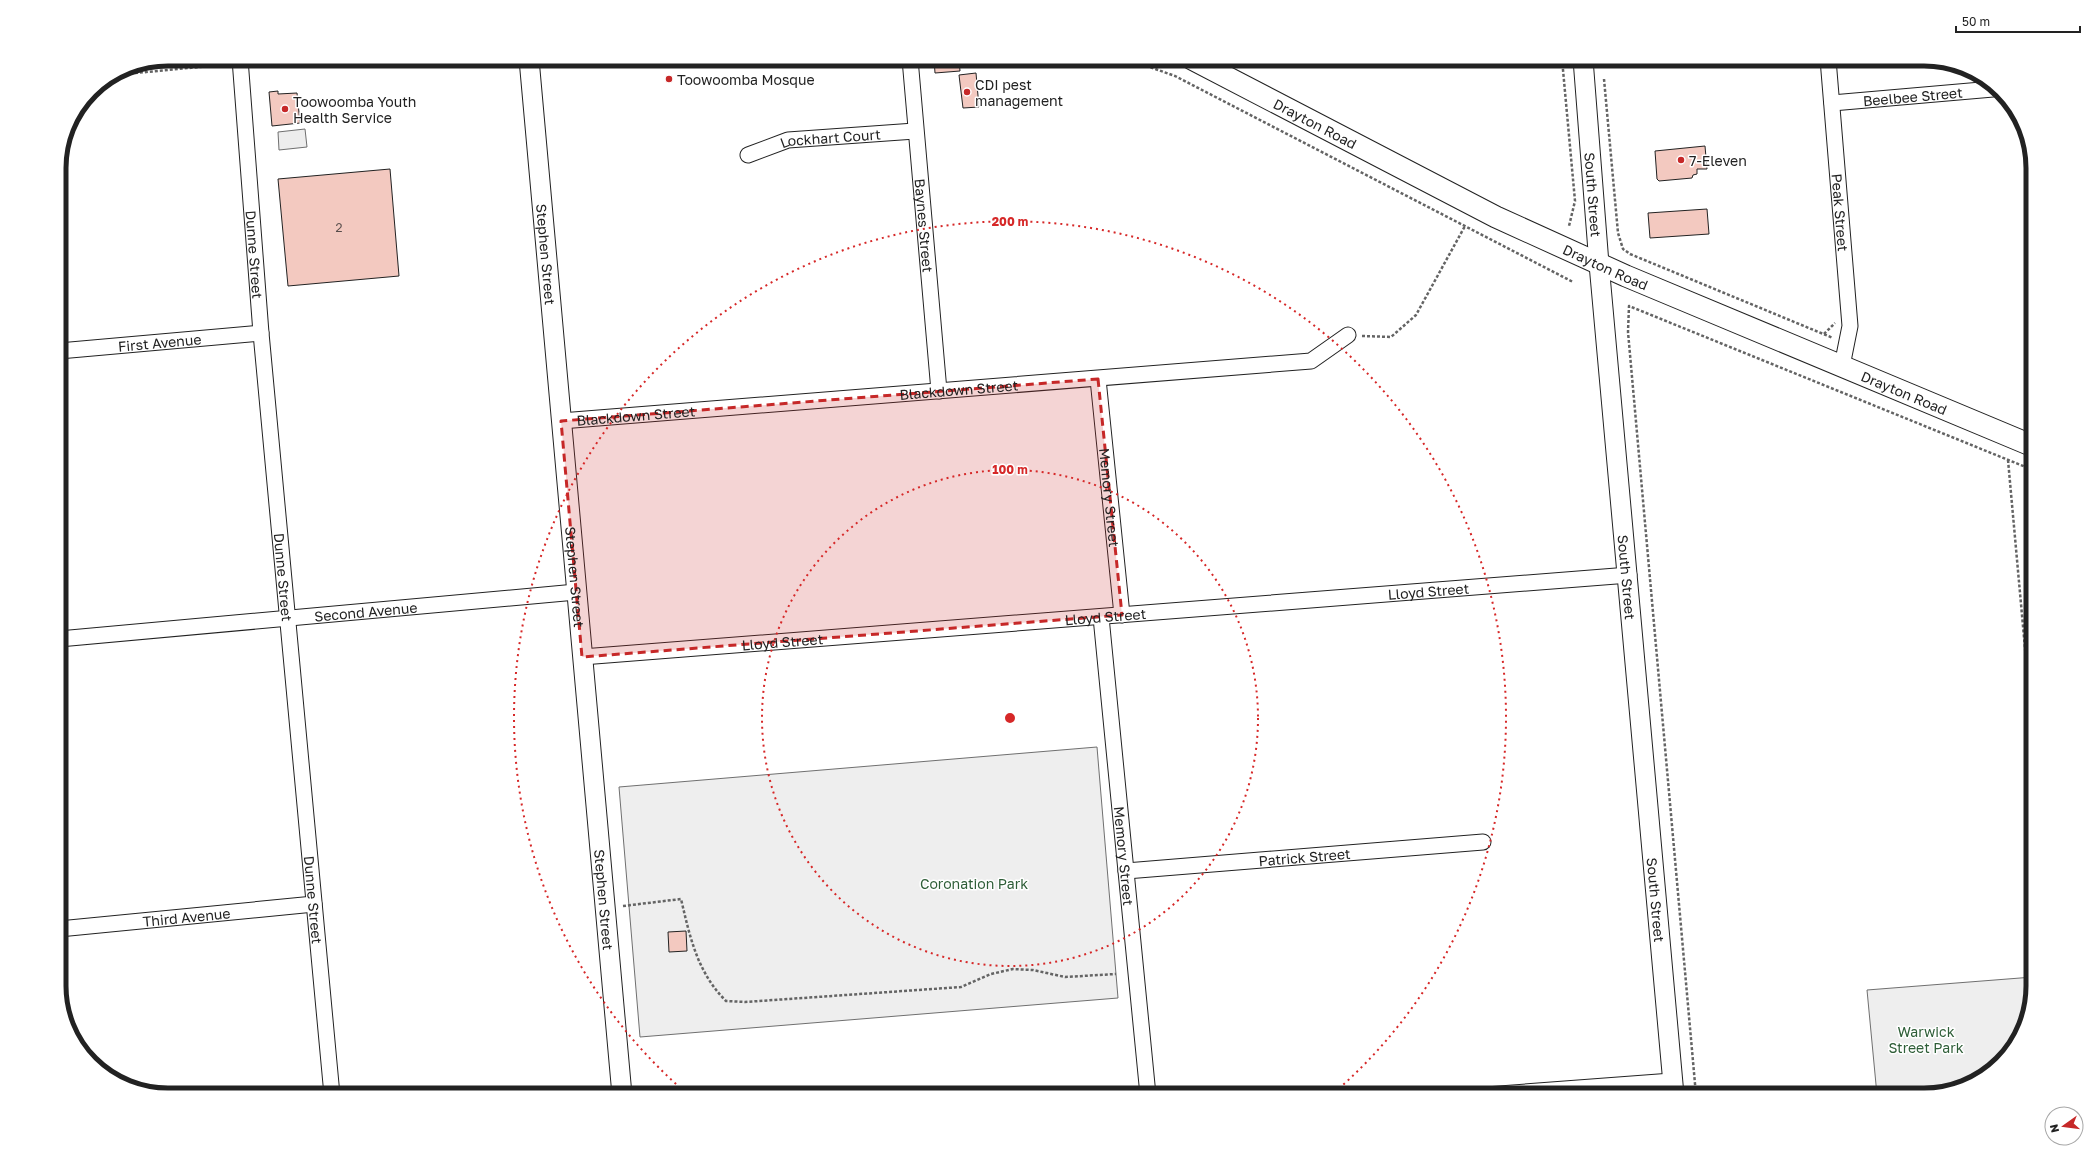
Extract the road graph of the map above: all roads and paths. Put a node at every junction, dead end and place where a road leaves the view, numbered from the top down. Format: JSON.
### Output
{"nodes":[{"id":1,"x":201,"y":66,"type":"edge"},
{"id":2,"x":241,"y":66,"type":"edge"},
{"id":3,"x":530,"y":66,"type":"edge"},
{"id":4,"x":910,"y":66,"type":"edge"},
{"id":5,"x":1147,"y":66,"type":"edge"},
{"id":6,"x":1205,"y":66,"type":"edge"},
{"id":7,"x":1563,"y":66,"type":"edge"},
{"id":8,"x":1584,"y":66,"type":"edge"},
{"id":9,"x":1829,"y":66,"type":"edge"},
{"id":10,"x":131,"y":73,"type":"edge"},
{"id":11,"x":1604,"y":75,"type":"dead end"},
{"id":12,"x":1989,"y":89,"type":"edge"},
{"id":13,"x":1832,"y":103,"type":"junction"},
{"id":14,"x":915,"y":131,"type":"junction"},
{"id":15,"x":748,"y":154,"type":"dead end"},
{"id":16,"x":1465,"y":226,"type":"junction"},
{"id":17,"x":1569,"y":226,"type":"dead end"},
{"id":18,"x":1599,"y":264,"type":"junction"},
{"id":19,"x":1573,"y":282,"type":"dead end"},
{"id":20,"x":261,"y":333,"type":"junction"},
{"id":21,"x":1348,"y":335,"type":"joint"},
{"id":22,"x":1846,"y":343,"type":"junction"},
{"id":23,"x":66,"y":350,"type":"edge"},
{"id":24,"x":1842,"y":366,"type":"junction"},
{"id":25,"x":1098,"y":379,"type":"junction"},
{"id":26,"x":939,"y":391,"type":"junction"},
{"id":27,"x":562,"y":421,"type":"junction"},
{"id":28,"x":2026,"y":443,"type":"edge"},
{"id":29,"x":2008,"y":460,"type":"junction"},
{"id":30,"x":2026,"y":467,"type":"edge"},
{"id":31,"x":1628,"y":575,"type":"junction"},
{"id":32,"x":576,"y":592,"type":"junction"},
{"id":33,"x":1122,"y":615,"type":"junction"},
{"id":34,"x":1101,"y":617,"type":"junction"},
{"id":35,"x":287,"y":619,"type":"junction"},
{"id":36,"x":66,"y":638,"type":"edge"},
{"id":37,"x":582,"y":657,"type":"junction"},
{"id":38,"x":2026,"y":659,"type":"edge"},
{"id":39,"x":1483,"y":842,"type":"dead end"},
{"id":40,"x":1126,"y":871,"type":"junction"},
{"id":41,"x":314,"y":904,"type":"junction"},
{"id":42,"x":604,"y":908,"type":"junction"},
{"id":43,"x":66,"y":927,"type":"edge"},
{"id":44,"x":1116,"y":974,"type":"dead end"},
{"id":45,"x":331,"y":1088,"type":"edge"},
{"id":46,"x":621,"y":1088,"type":"edge"},
{"id":47,"x":1147,"y":1088,"type":"edge"},
{"id":48,"x":1673,"y":1088,"type":"edge"},
{"id":49,"x":1695,"y":1088,"type":"edge"}],
"edges":[{"from":1,"to":10,"type":"path"},
{"from":2,"to":20,"type":"street","name":"Dunne Street"},
{"from":3,"to":27,"type":"street","name":"Stephen Street"},
{"from":4,"to":14,"type":"street","name":"Baynes Street"},
{"from":5,"to":16,"type":"path"},
{"from":6,"to":18,"type":"main road","name":"Drayton Road"},
{"from":7,"to":17,"type":"path"},
{"from":8,"to":18,"type":"street","name":"South Street"},
{"from":9,"to":13,"type":"street","name":"Peak Street"},
{"from":11,"to":22,"type":"path"},
{"from":12,"to":13,"type":"street","name":"Beelbee Street"},
{"from":13,"to":22,"type":"street","name":"Peak Street"},
{"from":14,"to":15,"type":"street","name":"Lockhart Court"},
{"from":14,"to":26,"type":"street","name":"Baynes Street"},
{"from":16,"to":19,"type":"path"},
{"from":16,"to":21,"type":"path"},
{"from":18,"to":24,"type":"main road","name":"Drayton Road"},
{"from":18,"to":31,"type":"street","name":"South Street"},
{"from":20,"to":23,"type":"street","name":"First Avenue"},
{"from":20,"to":35,"type":"street","name":"Dunne Street"},
{"from":21,"to":25,"type":"street","name":"Blackdown Street"},
{"from":22,"to":24,"type":"street","name":"Peak Street"},
{"from":24,"to":28,"type":"main road","name":"Drayton Road"},
{"from":25,"to":26,"type":"street","name":"Blackdown Street"},
{"from":25,"to":33,"type":"street","name":"Memory Street"},
{"from":26,"to":27,"type":"street","name":"Blackdown Street"},
{"from":27,"to":32,"type":"street","name":"Stephen Street"},
{"from":29,"to":30,"type":"path"},
{"from":29,"to":38,"type":"path"},
{"from":29,"to":49,"type":"path"},
{"from":31,"to":33,"type":"street","name":"Lloyd Street"},
{"from":31,"to":48,"type":"street","name":"South Street"},
{"from":32,"to":35,"type":"street","name":"Second Avenue"},
{"from":32,"to":37,"type":"street","name":"Stephen Street"},
{"from":33,"to":34,"type":"street","name":"Lloyd Street"},
{"from":34,"to":37,"type":"street","name":"Lloyd Street"},
{"from":34,"to":40,"type":"street","name":"Memory Street"},
{"from":35,"to":36,"type":"street","name":"Second Avenue"},
{"from":35,"to":41,"type":"street","name":"Dunne Street"},
{"from":37,"to":42,"type":"street","name":"Stephen Street"},
{"from":39,"to":40,"type":"street","name":"Patrick Street"},
{"from":40,"to":47,"type":"street","name":"Memory Street"},
{"from":41,"to":43,"type":"street","name":"Third Avenue"},
{"from":41,"to":45,"type":"street","name":"Dunne Street"},
{"from":42,"to":44,"type":"path"},
{"from":42,"to":46,"type":"street","name":"Stephen Street"}]}
